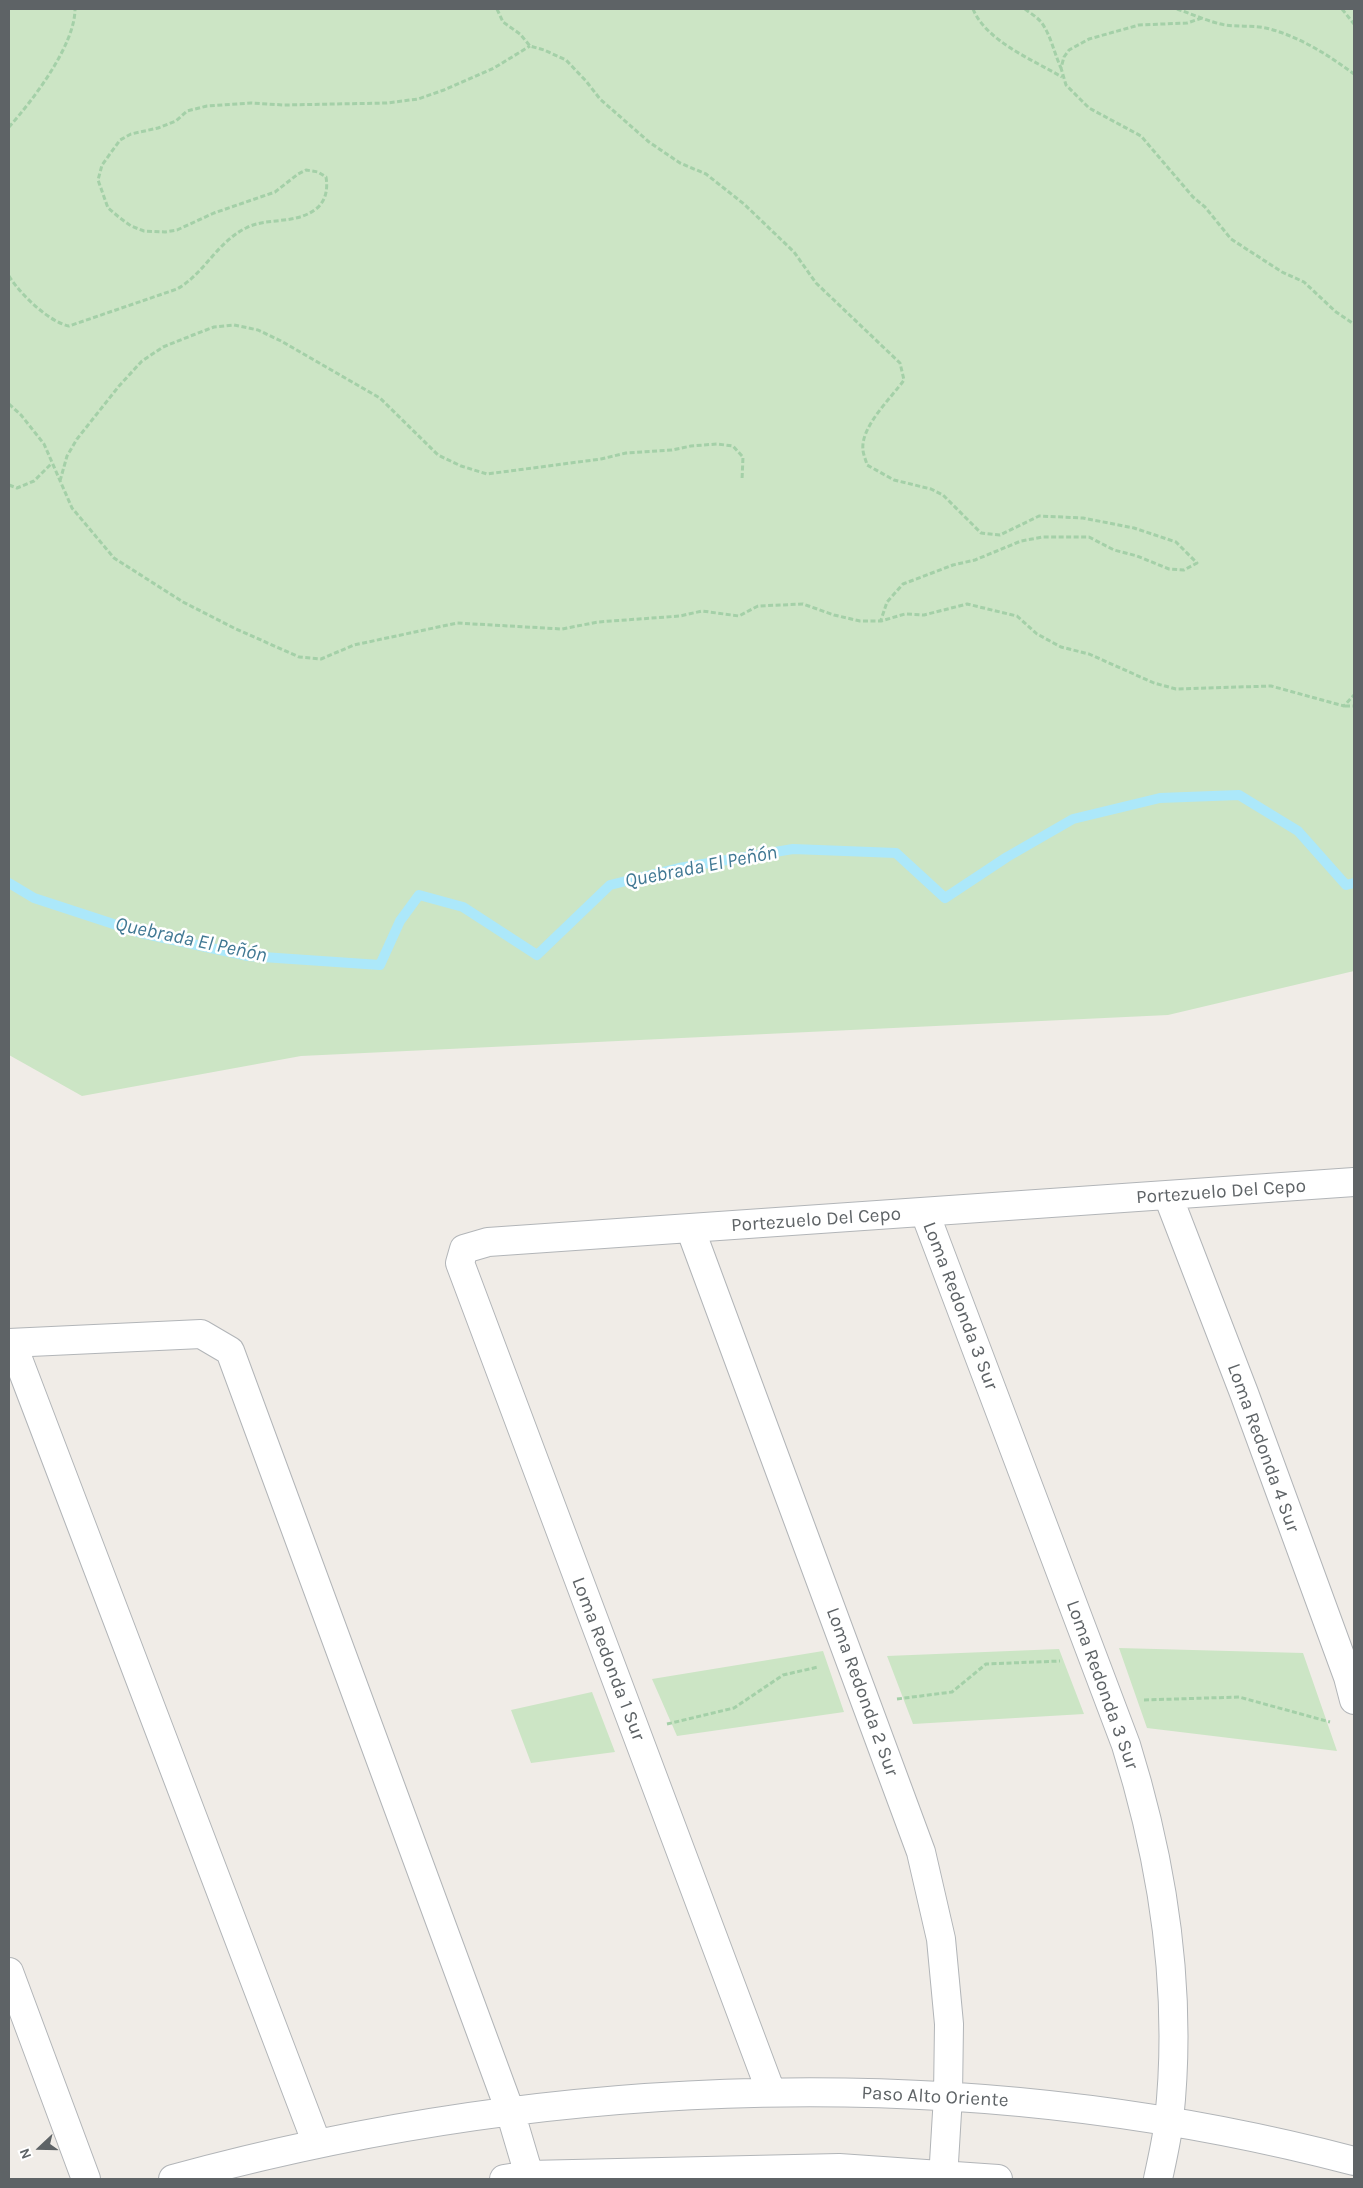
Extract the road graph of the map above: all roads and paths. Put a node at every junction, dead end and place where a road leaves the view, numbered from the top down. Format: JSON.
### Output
{"nodes":[{"id":1,"x":75,"y":9,"type":"edge"},
{"id":2,"x":497,"y":9,"type":"edge"},
{"id":3,"x":973,"y":9,"type":"edge"},
{"id":4,"x":1025,"y":9,"type":"edge"},
{"id":5,"x":1177,"y":9,"type":"edge"},
{"id":6,"x":1342,"y":9,"type":"edge"},
{"id":7,"x":1202,"y":18,"type":"junction"},
{"id":8,"x":1354,"y":24,"type":"edge"},
{"id":9,"x":530,"y":46,"type":"junction"},
{"id":10,"x":1061,"y":68,"type":"junction"},
{"id":11,"x":1354,"y":74,"type":"edge"},
{"id":12,"x":1062,"y":77,"type":"junction"},
{"id":13,"x":9,"y":127,"type":"edge"},
{"id":14,"x":9,"y":276,"type":"edge"},
{"id":15,"x":1354,"y":324,"type":"edge"},
{"id":16,"x":9,"y":404,"type":"edge"},
{"id":17,"x":52,"y":463,"type":"junction"},
{"id":18,"x":742,"y":480,"type":"dead end"},
{"id":19,"x":60,"y":482,"type":"junction"},
{"id":20,"x":9,"y":485,"type":"edge"},
{"id":21,"x":881,"y":621,"type":"junction"},
{"id":22,"x":1354,"y":695,"type":"edge"},
{"id":23,"x":1344,"y":706,"type":"junction"},
{"id":24,"x":1354,"y":706,"type":"edge"},
{"id":25,"x":1354,"y":1182,"type":"edge"},
{"id":26,"x":1168,"y":1196,"type":"junction"},
{"id":27,"x":924,"y":1213,"type":"junction"},
{"id":28,"x":690,"y":1228,"type":"junction"},
{"id":29,"x":488,"y":1242,"type":"joint"},
{"id":30,"x":10,"y":1343,"type":"edge"},
{"id":31,"x":1094,"y":1659,"type":"junction"},
{"id":32,"x":850,"y":1661,"type":"junction"},
{"id":33,"x":1354,"y":1700,"type":"edge"},
{"id":34,"x":866,"y":1702,"type":"junction"},
{"id":35,"x":1109,"y":1702,"type":"junction"},
{"id":36,"x":1335,"y":1724,"type":"dead end"},
{"id":37,"x":636,"y":1732,"type":"junction"},
{"id":38,"x":9,"y":1972,"type":"edge"},
{"id":39,"x":771,"y":2092,"type":"junction"},
{"id":40,"x":948,"y":2096,"type":"junction"},
{"id":41,"x":510,"y":2111,"type":"junction"},
{"id":42,"x":1169,"y":2121,"type":"junction"},
{"id":43,"x":316,"y":2144,"type":"junction"},
{"id":44,"x":1354,"y":2161,"type":"edge"},
{"id":45,"x":516,"y":2177,"type":"edge"},
{"id":46,"x":944,"y":2177,"type":"edge"},
{"id":47,"x":86,"y":2179,"type":"edge"},
{"id":48,"x":173,"y":2179,"type":"edge"},
{"id":49,"x":998,"y":2179,"type":"edge"},
{"id":50,"x":1158,"y":2179,"type":"edge"}],
"edges":[{"from":1,"to":13,"type":"path"},
{"from":2,"to":9,"type":"path"},
{"from":3,"to":12,"type":"path"},
{"from":4,"to":10,"type":"path"},
{"from":5,"to":7,"type":"path"},
{"from":6,"to":8,"type":"path"},
{"from":7,"to":10,"type":"path"},
{"from":7,"to":11,"type":"path"},
{"from":9,"to":14,"type":"path"},
{"from":9,"to":21,"type":"path"},
{"from":10,"to":12,"type":"path"},
{"from":12,"to":15,"type":"path"},
{"from":16,"to":17,"type":"path"},
{"from":17,"to":19,"type":"path"},
{"from":17,"to":20,"type":"path"},
{"from":18,"to":19,"type":"path"},
{"from":19,"to":21,"type":"path"},
{"from":21,"to":23,"type":"path"},
{"from":22,"to":23,"type":"path"},
{"from":23,"to":24,"type":"path"},
{"from":25,"to":26,"type":"street","name":"Portezuelo Del Cepo"},
{"from":26,"to":27,"type":"street","name":"Portezuelo Del Cepo"},
{"from":26,"to":33,"type":"street","name":"Loma Redonda 4 Sur"},
{"from":27,"to":28,"type":"street","name":"Portezuelo Del Cepo"},
{"from":27,"to":31,"type":"street","name":"Loma Redonda 3 Sur"},
{"from":28,"to":29,"type":"street","name":"Portezuelo Del Cepo"},
{"from":28,"to":32,"type":"street","name":"Loma Redonda 2 Sur"},
{"from":29,"to":37,"type":"street","name":"Loma Redonda 1 Sur"},
{"from":30,"to":41,"type":"street"},
{"from":30,"to":43,"type":"street"},
{"from":31,"to":34,"type":"path"},
{"from":31,"to":35,"type":"street","name":"Loma Redonda 3 Sur"},
{"from":32,"to":34,"type":"street","name":"Loma Redonda 2 Sur"},
{"from":32,"to":37,"type":"path"},
{"from":34,"to":40,"type":"street","name":"Loma Redonda 2 Sur"},
{"from":35,"to":36,"type":"path"},
{"from":35,"to":42,"type":"street","name":"Loma Redonda 3 Sur"},
{"from":37,"to":39,"type":"street","name":"Loma Redonda 1 Sur"},
{"from":38,"to":47,"type":"street"},
{"from":39,"to":40,"type":"street","name":"Paso Alto Oriente"},
{"from":39,"to":41,"type":"street","name":"Paso Alto Oriente"},
{"from":40,"to":42,"type":"street","name":"Paso Alto Oriente"},
{"from":40,"to":46,"type":"street","name":"Loma Redonda 2 Sur"},
{"from":41,"to":43,"type":"street","name":"Paso Alto Oriente"},
{"from":41,"to":45,"type":"street"},
{"from":42,"to":44,"type":"street","name":"Paso Alto Oriente"},
{"from":42,"to":50,"type":"street","name":"Loma Redonda 3 Sur"},
{"from":43,"to":48,"type":"street","name":"Paso Alto Oriente"},
{"from":45,"to":46,"type":"street"},
{"from":46,"to":49,"type":"street"}]}
